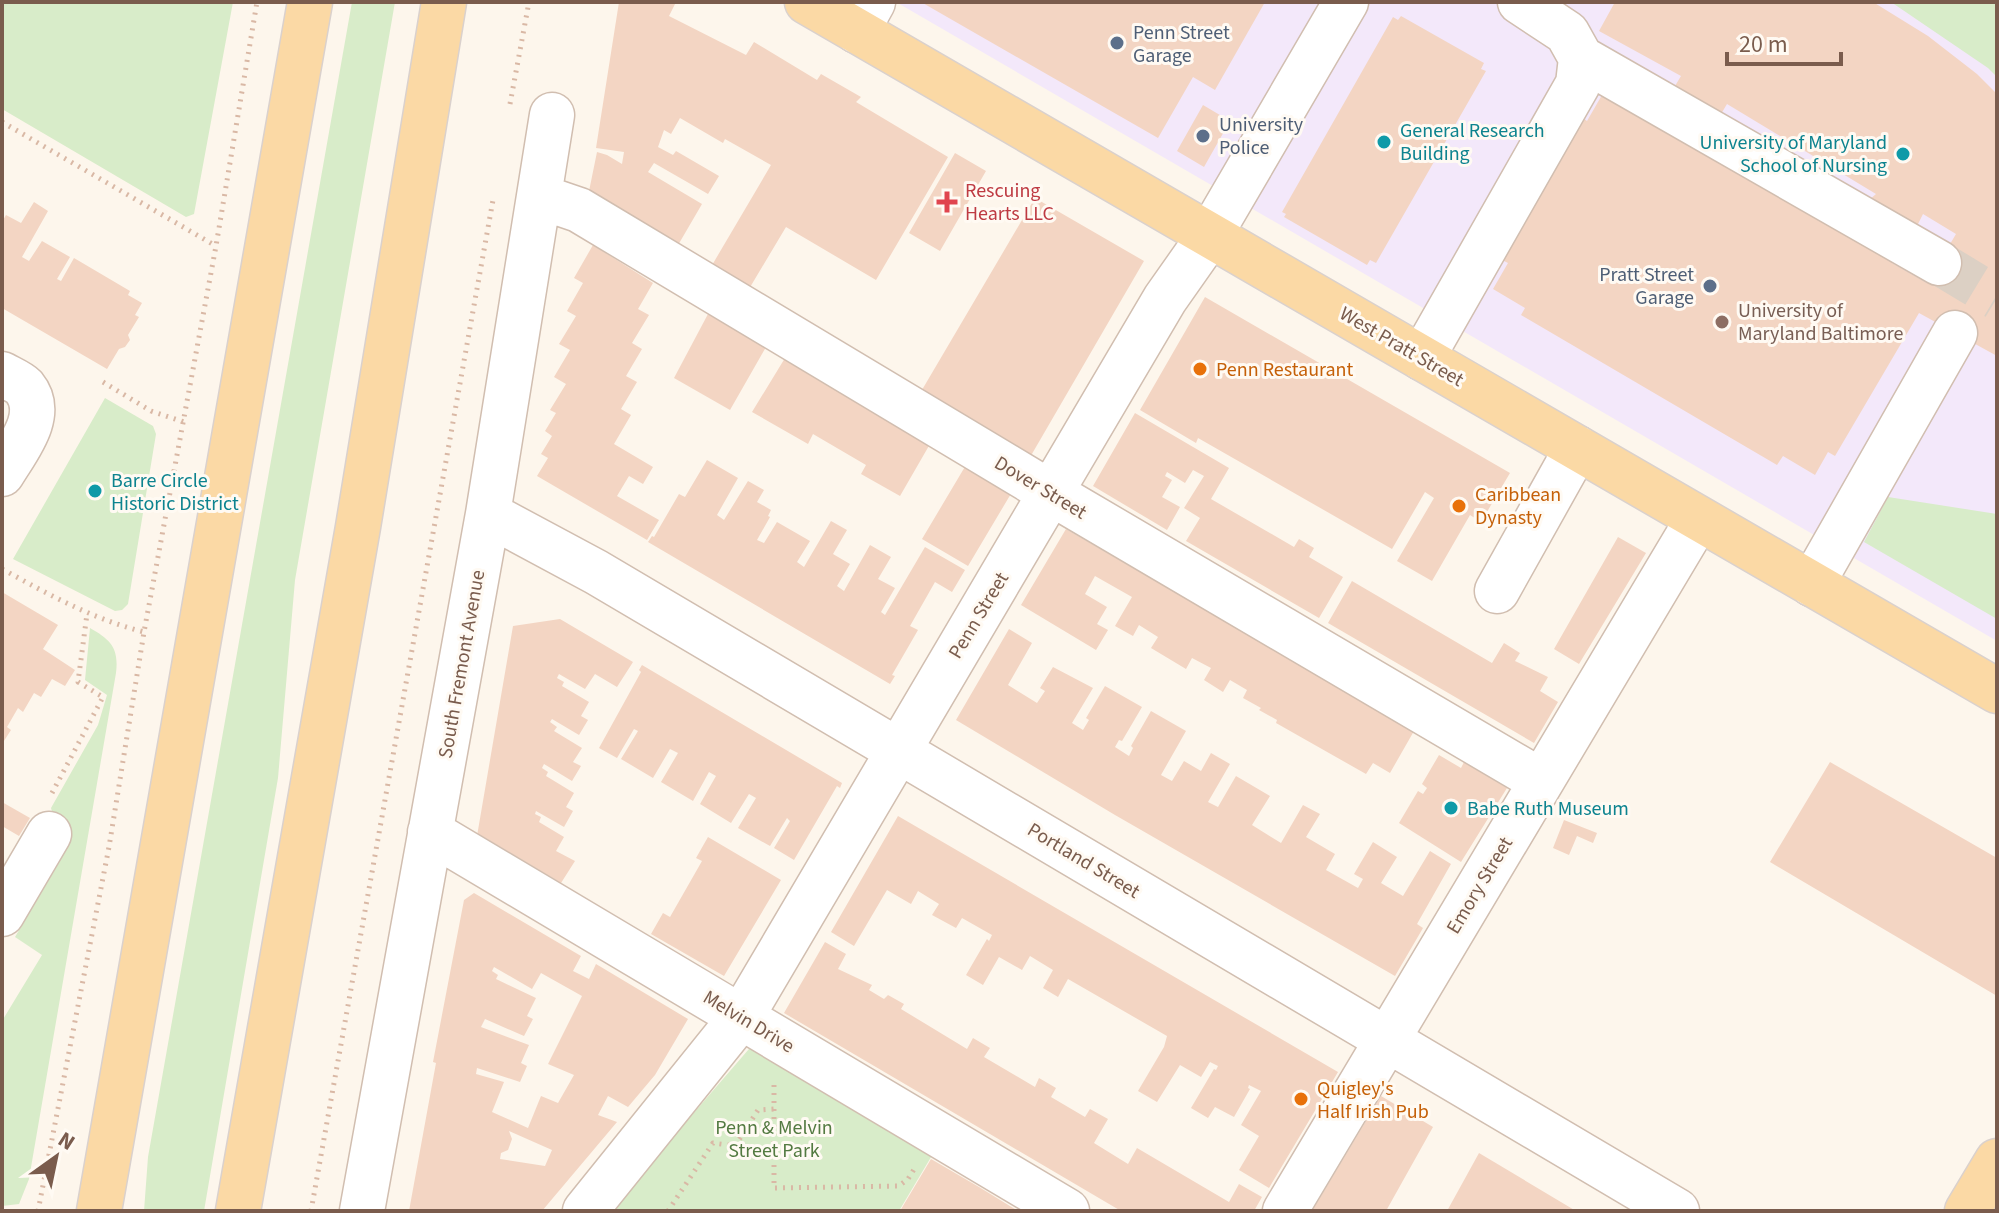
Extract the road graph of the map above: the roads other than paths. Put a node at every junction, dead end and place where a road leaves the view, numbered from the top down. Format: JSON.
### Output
{"nodes":[{"id":1,"x":310,"y":2,"type":"edge"},
{"id":2,"x":469,"y":2,"type":"edge"},
{"id":3,"x":807,"y":2,"type":"edge"},
{"id":4,"x":1346,"y":2,"type":"edge"},
{"id":5,"x":1520,"y":2,"type":"edge"},
{"id":6,"x":865,"y":17,"type":"edge"},
{"id":7,"x":440,"y":23,"type":"edge"},
{"id":8,"x":1581,"y":58,"type":"junction"},
{"id":9,"x":552,"y":115,"type":"dead end"},
{"id":10,"x":541,"y":197,"type":"junction"},
{"id":11,"x":1210,"y":235,"type":"junction"},
{"id":12,"x":1939,"y":263,"type":"tunnel mouth"},
{"id":13,"x":1955,"y":333,"type":"dead end"},
{"id":14,"x":1422,"y":358,"type":"junction"},
{"id":15,"x":13,"y":380,"type":"edge"},
{"id":16,"x":1577,"y":448,"type":"junction"},
{"id":17,"x":2,"y":474,"type":"edge"},
{"id":18,"x":1051,"y":493,"type":"junction"},
{"id":19,"x":488,"y":514,"type":"junction"},
{"id":20,"x":1698,"y":519,"type":"junction"},
{"id":21,"x":1812,"y":584,"type":"junction"},
{"id":22,"x":1497,"y":591,"type":"dead end"},
{"id":23,"x":1997,"y":691,"type":"edge"},
{"id":24,"x":899,"y":750,"type":"junction"},
{"id":25,"x":1541,"y":781,"type":"junction"},
{"id":26,"x":430,"y":832,"type":"junction"},
{"id":27,"x":49,"y":834,"type":"road end"},
{"id":28,"x":2,"y":914,"type":"edge"},
{"id":29,"x":742,"y":1016,"type":"junction"},
{"id":30,"x":1386,"y":1039,"type":"junction"},
{"id":31,"x":1997,"y":1161,"type":"edge"},
{"id":32,"x":99,"y":1211,"type":"edge"},
{"id":33,"x":238,"y":1211,"type":"edge"},
{"id":34,"x":362,"y":1211,"type":"edge"},
{"id":35,"x":585,"y":1211,"type":"edge"},
{"id":36,"x":1067,"y":1211,"type":"edge"},
{"id":37,"x":1285,"y":1211,"type":"edge"},
{"id":38,"x":1677,"y":1211,"type":"edge"},
{"id":39,"x":1967,"y":1211,"type":"edge"}],
"edges":[{"from":1,"to":32,"type":"main road"},
{"from":2,"to":7,"type":"main road"},
{"from":3,"to":6,"type":"main road","name":"West Pratt Street"},
{"from":4,"to":11,"type":"street","name":"Penn Street"},
{"from":5,"to":8,"type":"street"},
{"from":6,"to":11,"type":"main road","name":"West Pratt Street"},
{"from":7,"to":33,"type":"main road"},
{"from":8,"to":12,"type":"street"},
{"from":8,"to":14,"type":"street"},
{"from":9,"to":10,"type":"street","name":"South Fremont Avenue"},
{"from":10,"to":18,"type":"street","name":"Dover Street"},
{"from":10,"to":19,"type":"street","name":"South Fremont Avenue"},
{"from":11,"to":14,"type":"main road","name":"West Pratt Street"},
{"from":11,"to":18,"type":"street","name":"Penn Street"},
{"from":13,"to":21,"type":"street"},
{"from":14,"to":16,"type":"main road","name":"West Pratt Street"},
{"from":15,"to":17,"type":"street"},
{"from":16,"to":20,"type":"main road","name":"West Pratt Street"},
{"from":16,"to":22,"type":"street"},
{"from":18,"to":24,"type":"street","name":"Penn Street"},
{"from":18,"to":25,"type":"street","name":"Dover Street"},
{"from":19,"to":24,"type":"street","name":"Portland Street"},
{"from":19,"to":26,"type":"street","name":"South Fremont Avenue"},
{"from":20,"to":21,"type":"main road","name":"West Pratt Street"},
{"from":20,"to":25,"type":"street","name":"Emory Street"},
{"from":21,"to":23,"type":"main road","name":"West Pratt Street"},
{"from":24,"to":29,"type":"street","name":"Penn Street"},
{"from":24,"to":30,"type":"street","name":"Portland Street"},
{"from":25,"to":30,"type":"street","name":"Emory Street"},
{"from":26,"to":29,"type":"street","name":"Melvin Drive"},
{"from":26,"to":34,"type":"street","name":"South Fremont Avenue"},
{"from":27,"to":28,"type":"street"},
{"from":29,"to":35,"type":"street","name":"Penn Street"},
{"from":29,"to":36,"type":"street","name":"Melvin Drive"},
{"from":30,"to":37,"type":"street","name":"Emory Street"},
{"from":30,"to":38,"type":"street","name":"Portland Street"},
{"from":31,"to":39,"type":"main road"}]}
